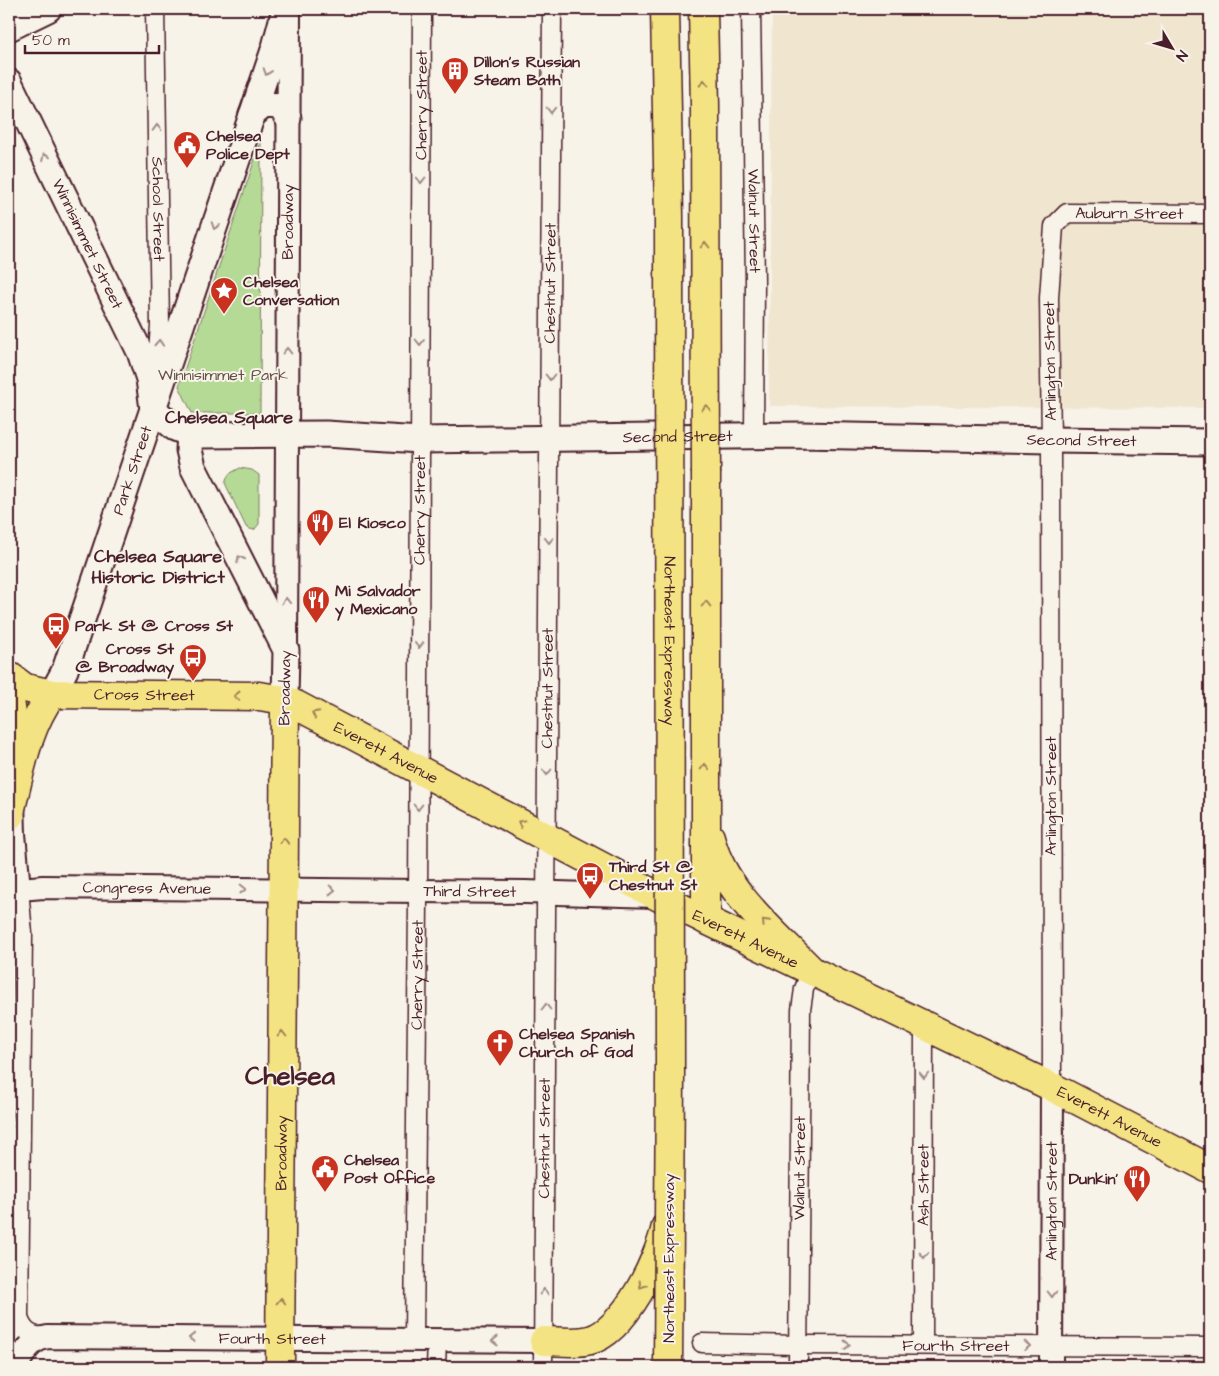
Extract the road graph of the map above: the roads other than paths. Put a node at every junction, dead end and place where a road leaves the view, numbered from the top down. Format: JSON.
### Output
{"nodes":[{"id":1,"x":48,"y":9,"type":"edge"},
{"id":2,"x":156,"y":9,"type":"edge"},
{"id":3,"x":285,"y":9,"type":"edge"},
{"id":4,"x":289,"y":9,"type":"edge"},
{"id":5,"x":422,"y":9,"type":"edge"},
{"id":6,"x":552,"y":9,"type":"edge"},
{"id":7,"x":665,"y":9,"type":"edge"},
{"id":8,"x":703,"y":9,"type":"edge"},
{"id":9,"x":751,"y":9,"type":"edge"},
{"id":10,"x":9,"y":28,"type":"edge"},
{"id":11,"x":9,"y":82,"type":"edge"},
{"id":12,"x":252,"y":115,"type":"junction"},
{"id":13,"x":288,"y":118,"type":"junction"},
{"id":14,"x":1210,"y":214,"type":"edge"},
{"id":15,"x":1054,"y":226,"type":"joint"},
{"id":16,"x":153,"y":409,"type":"junction"},
{"id":17,"x":190,"y":434,"type":"junction"},
{"id":18,"x":287,"y":435,"type":"junction"},
{"id":19,"x":754,"y":435,"type":"junction"},
{"id":20,"x":550,"y":438,"type":"junction"},
{"id":21,"x":420,"y":440,"type":"junction"},
{"id":22,"x":1051,"y":440,"type":"junction"},
{"id":23,"x":1210,"y":442,"type":"edge"},
{"id":24,"x":286,"y":650,"type":"junction"},
{"id":25,"x":9,"y":676,"type":"edge"},
{"id":26,"x":9,"y":693,"type":"edge"},
{"id":27,"x":52,"y":694,"type":"junction"},
{"id":28,"x":285,"y":700,"type":"junction"},
{"id":29,"x":418,"y":768,"type":"junction"},
{"id":30,"x":705,"y":797,"type":"junction"},
{"id":31,"x":11,"y":807,"type":"edge"},
{"id":32,"x":547,"y":837,"type":"junction"},
{"id":33,"x":14,"y":889,"type":"edge"},
{"id":34,"x":283,"y":890,"type":"junction"},
{"id":35,"x":418,"y":891,"type":"junction"},
{"id":36,"x":547,"y":892,"type":"junction"},
{"id":37,"x":656,"y":896,"type":"junction"},
{"id":38,"x":706,"y":920,"type":"junction"},
{"id":39,"x":9,"y":923,"type":"edge"},
{"id":40,"x":23,"y":934,"type":"junction"},
{"id":41,"x":811,"y":970,"type":"junction"},
{"id":42,"x":924,"y":1026,"type":"junction"},
{"id":43,"x":1052,"y":1088,"type":"junction"},
{"id":44,"x":1210,"y":1169,"type":"edge"},
{"id":45,"x":670,"y":1189,"type":"junction"},
{"id":46,"x":19,"y":1318,"type":"junction"},
{"id":47,"x":9,"y":1337,"type":"edge"},
{"id":48,"x":48,"y":1337,"type":"junction"},
{"id":49,"x":281,"y":1339,"type":"junction"},
{"id":50,"x":414,"y":1340,"type":"junction"},
{"id":51,"x":437,"y":1340,"type":"junction"},
{"id":52,"x":702,"y":1342,"type":"dead end"},
{"id":53,"x":798,"y":1345,"type":"junction"},
{"id":54,"x":923,"y":1345,"type":"junction"},
{"id":55,"x":1210,"y":1347,"type":"edge"},
{"id":56,"x":544,"y":1354,"type":"edge"},
{"id":57,"x":1052,"y":1357,"type":"edge"},
{"id":58,"x":16,"y":1367,"type":"edge"},
{"id":59,"x":280,"y":1367,"type":"edge"},
{"id":60,"x":436,"y":1367,"type":"edge"},
{"id":61,"x":668,"y":1367,"type":"edge"},
{"id":62,"x":798,"y":1367,"type":"edge"}],
"edges":[{"from":1,"to":10,"type":"main road"},
{"from":16,"to":2,"type":"street","name":"School Street","one_way":true},
{"from":3,"to":12,"type":"main road","name":"Park Street","one_way":true},
{"from":4,"to":13,"type":"street","name":"Broadway"},
{"from":5,"to":21,"type":"street","name":"Cherry Street","one_way":true},
{"from":6,"to":20,"type":"street","name":"Chestnut Street","one_way":true},
{"from":7,"to":45,"type":"main road","name":"Northeast Expressway","bridge":true},
{"from":7,"to":61,"type":"main road","name":"Northeast Expressway","bridge":true},
{"from":30,"to":8,"type":"main road","one_way":true,"bridge":true},
{"from":9,"to":19,"type":"street","name":"Walnut Street"},
{"from":16,"to":11,"type":"main road","name":"Winnisimmet Street","one_way":true},
{"from":12,"to":13,"type":"main road"},
{"from":12,"to":16,"type":"main road","name":"Park Street","one_way":true},
{"from":18,"to":13,"type":"street","name":"Broadway","one_way":true},
{"from":14,"to":15,"type":"street","name":"Auburn Street"},
{"from":15,"to":22,"type":"street","name":"Arlington Street"},
{"from":16,"to":17,"type":"main road","name":"Second Street"},
{"from":16,"to":27,"type":"main road","name":"Park Street"},
{"from":17,"to":18,"type":"main road","name":"Second Street"},
{"from":24,"to":17,"type":"main road","one_way":true},
{"from":18,"to":21,"type":"main road","name":"Second Street"},
{"from":24,"to":18,"type":"street","name":"Broadway","one_way":true},
{"from":19,"to":20,"type":"main road","name":"Second Street"},
{"from":19,"to":22,"type":"main road","name":"Second Street"},
{"from":20,"to":21,"type":"main road","name":"Second Street"},
{"from":20,"to":32,"type":"street","name":"Chestnut Street","one_way":true},
{"from":21,"to":29,"type":"street","name":"Cherry Street","one_way":true},
{"from":22,"to":23,"type":"main road","name":"Second Street"},
{"from":22,"to":43,"type":"street","name":"Arlington Street"},
{"from":24,"to":28,"type":"main road","name":"Broadway"},
{"from":25,"to":27,"type":"main road","name":"Cross Street"},
{"from":26,"to":31,"type":"main road"},
{"from":28,"to":27,"type":"main road","name":"Cross Street","one_way":true},
{"from":27,"to":31,"type":"main road","name":"Park Street"},
{"from":29,"to":28,"type":"main road","name":"Everett Avenue","one_way":true},
{"from":34,"to":28,"type":"main road","name":"Broadway","one_way":true},
{"from":32,"to":29,"type":"main road","name":"Everett Avenue","one_way":true},
{"from":29,"to":35,"type":"street","name":"Cherry Street","one_way":true},
{"from":30,"to":38,"type":"main road"},
{"from":41,"to":30,"type":"main road","one_way":true},
{"from":31,"to":33,"type":"street"},
{"from":32,"to":36,"type":"street","name":"Chestnut Street"},
{"from":32,"to":37,"type":"main road","name":"Everett Avenue"},
{"from":33,"to":34,"type":"street","name":"Congress Avenue","one_way":true},
{"from":33,"to":40,"type":"street"},
{"from":34,"to":35,"type":"street","name":"Third Street","one_way":true},
{"from":49,"to":34,"type":"main road","name":"Broadway","one_way":true},
{"from":35,"to":36,"type":"street","name":"Third Street"},
{"from":35,"to":50,"type":"street","name":"Cherry Street"},
{"from":36,"to":37,"type":"street","name":"Third Street"},
{"from":56,"to":36,"type":"street","name":"Chestnut Street","one_way":true},
{"from":37,"to":38,"type":"main road","name":"Everett Avenue"},
{"from":38,"to":41,"type":"main road","name":"Everett Avenue"},
{"from":39,"to":40,"type":"street"},
{"from":40,"to":46,"type":"street"},
{"from":41,"to":42,"type":"main road","name":"Everett Avenue"},
{"from":41,"to":53,"type":"street","name":"Walnut Street"},
{"from":42,"to":43,"type":"main road","name":"Everett Avenue"},
{"from":42,"to":54,"type":"street","name":"Ash Street","one_way":true},
{"from":43,"to":44,"type":"main road","name":"Everett Avenue"},
{"from":43,"to":57,"type":"street","name":"Arlington Street","one_way":true},
{"from":45,"to":56,"type":"main road","one_way":true},
{"from":45,"to":61,"type":"main road","name":"Northeast Expressway","bridge":true},
{"from":46,"to":47,"type":"street"},
{"from":46,"to":48,"type":"street"},
{"from":49,"to":48,"type":"street","name":"Fourth Street","one_way":true},
{"from":48,"to":58,"type":"street"},
{"from":49,"to":50,"type":"street","name":"Fourth Street"},
{"from":49,"to":59,"type":"main road","name":"Broadway"},
{"from":50,"to":51,"type":"street","name":"Fourth Street"},
{"from":56,"to":51,"type":"street","name":"Fourth Street","one_way":true},
{"from":51,"to":60,"type":"street"},
{"from":52,"to":53,"type":"street","name":"Fourth Street"},
{"from":53,"to":54,"type":"street","name":"Fourth Street","one_way":true},
{"from":53,"to":62,"type":"street","name":"Walnut Street"},
{"from":54,"to":57,"type":"street","name":"Fourth Street","one_way":true},
{"from":55,"to":57,"type":"street","name":"Fourth Street"}]}
